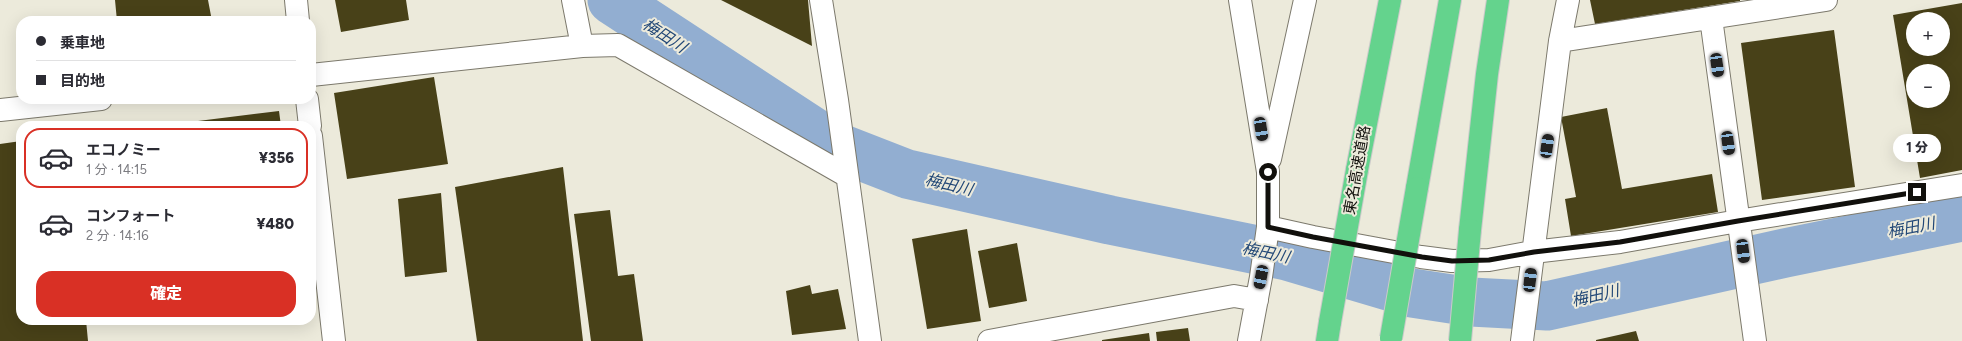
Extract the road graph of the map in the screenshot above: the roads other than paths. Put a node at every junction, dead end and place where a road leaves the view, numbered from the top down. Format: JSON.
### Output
{"nodes":[{"id":1,"x":296,"y":0,"type":"edge"},
{"id":2,"x":821,"y":0,"type":"edge"},
{"id":3,"x":1240,"y":0,"type":"edge"},
{"id":4,"x":1305,"y":0,"type":"edge"},
{"id":5,"x":1390,"y":0,"type":"edge"},
{"id":6,"x":1450,"y":0,"type":"edge"},
{"id":7,"x":1498,"y":0,"type":"edge"},
{"id":8,"x":1568,"y":0,"type":"edge"},
{"id":9,"x":1826,"y":0,"type":"edge"},
{"id":10,"x":574,"y":5,"type":"edge"},
{"id":11,"x":298,"y":16,"type":"edge"},
{"id":12,"x":1711,"y":18,"type":"junction"},
{"id":13,"x":1560,"y":41,"type":"junction"},
{"id":14,"x":582,"y":46,"type":"junction"},
{"id":15,"x":316,"y":74,"type":"edge"},
{"id":16,"x":56,"y":104,"type":"edge"},
{"id":17,"x":308,"y":104,"type":"edge"},
{"id":18,"x":0,"y":110,"type":"edge"},
{"id":19,"x":309,"y":121,"type":"edge"},
{"id":20,"x":1268,"y":172,"type":"junction"},
{"id":21,"x":847,"y":176,"type":"junction"},
{"id":22,"x":316,"y":181,"type":"edge"},
{"id":23,"x":1962,"y":185,"type":"edge"},
{"id":24,"x":1268,"y":227,"type":"junction"},
{"id":25,"x":1740,"y":228,"type":"junction"},
{"id":26,"x":1532,"y":258,"type":"junction"},
{"id":27,"x":1257,"y":300,"type":"junction"},
{"id":28,"x":1329,"y":332,"type":"edge"},
{"id":29,"x":1390,"y":339,"type":"edge"},
{"id":30,"x":334,"y":341,"type":"edge"},
{"id":31,"x":870,"y":341,"type":"edge"},
{"id":32,"x":989,"y":341,"type":"edge"},
{"id":33,"x":1249,"y":341,"type":"edge"},
{"id":34,"x":1460,"y":341,"type":"edge"},
{"id":35,"x":1522,"y":341,"type":"edge"},
{"id":36,"x":1755,"y":341,"type":"edge"}],
"edges":[{"from":1,"to":11,"type":"street"},
{"from":2,"to":21,"type":"street"},
{"from":3,"to":20,"type":"street"},
{"from":4,"to":20,"type":"street"},
{"from":5,"to":28,"type":"highway","name":"東名高速道路","bridge":true},
{"from":6,"to":29,"type":"highway","bridge":true},
{"from":7,"to":34,"type":"highway","bridge":true},
{"from":8,"to":13,"type":"street"},
{"from":9,"to":12,"type":"street"},
{"from":10,"to":14,"type":"street"},
{"from":12,"to":13,"type":"street"},
{"from":12,"to":25,"type":"street"},
{"from":13,"to":26,"type":"street"},
{"from":14,"to":15,"type":"street"},
{"from":14,"to":21,"type":"street"},
{"from":16,"to":18,"type":"street"},
{"from":17,"to":19,"type":"street"},
{"from":20,"to":24,"type":"street"},
{"from":21,"to":31,"type":"street"},
{"from":22,"to":30,"type":"street"},
{"from":23,"to":25,"type":"street"},
{"from":24,"to":26,"type":"street"},
{"from":24,"to":27,"type":"street"},
{"from":25,"to":26,"type":"street"},
{"from":25,"to":36,"type":"street"},
{"from":26,"to":35,"type":"street"},
{"from":27,"to":32,"type":"street"},
{"from":27,"to":33,"type":"street"}]}
